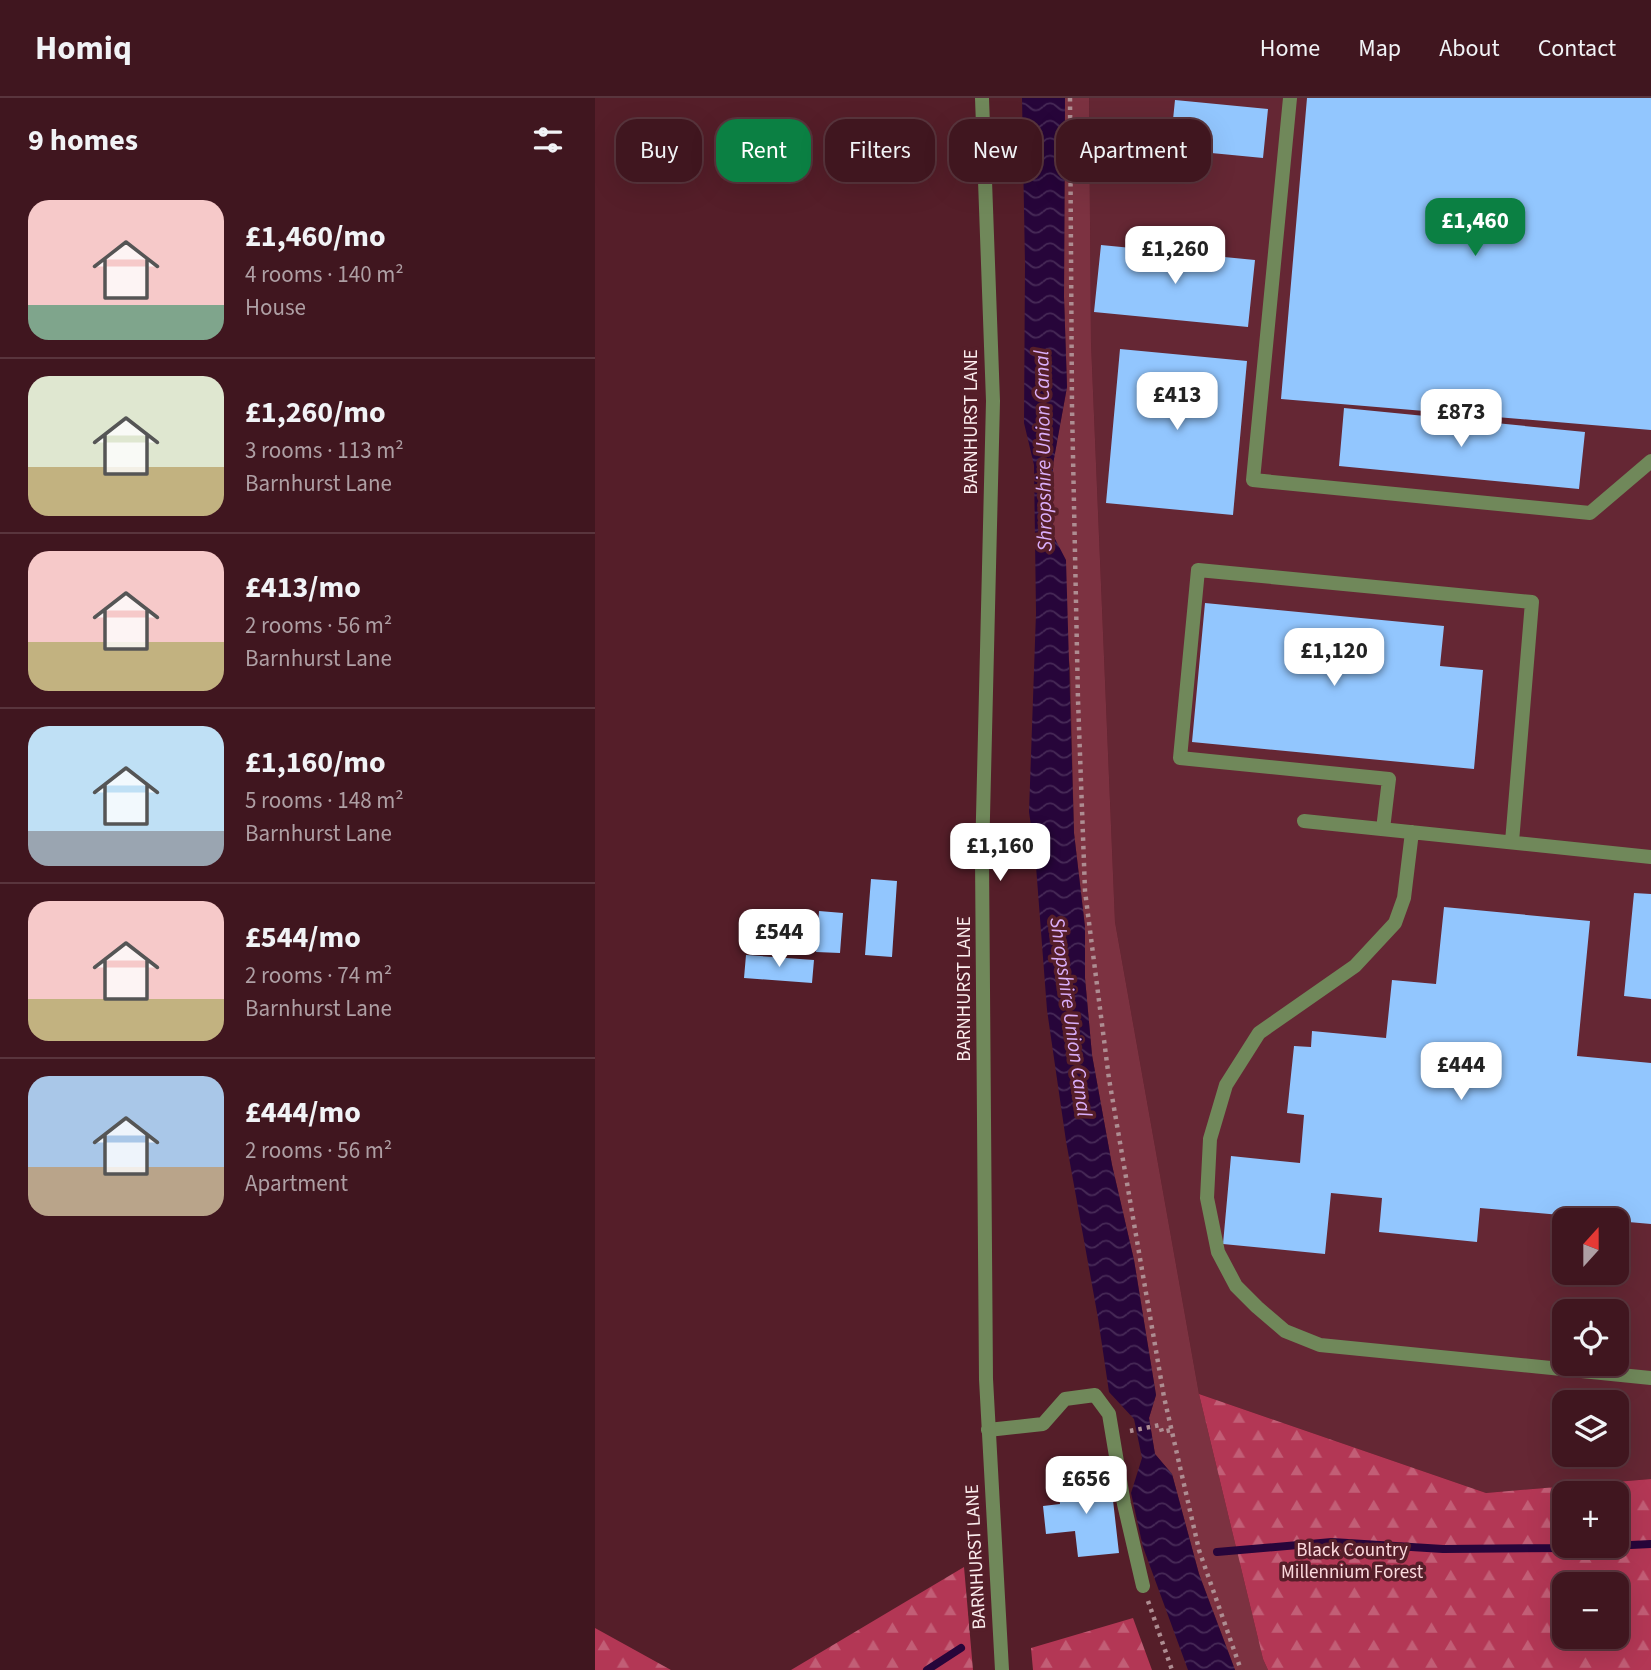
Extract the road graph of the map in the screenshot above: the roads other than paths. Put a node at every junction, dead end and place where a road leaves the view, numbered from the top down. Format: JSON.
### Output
{"nodes":[{"id":1,"x":982,"y":98,"type":"edge"},
{"id":2,"x":1290,"y":98,"type":"edge"},
{"id":3,"x":1651,"y":461,"type":"edge"},
{"id":4,"x":1304,"y":821,"type":"dead end"},
{"id":5,"x":1383,"y":829,"type":"junction"},
{"id":6,"x":1412,"y":832,"type":"junction"},
{"id":7,"x":1512,"y":842,"type":"junction"},
{"id":8,"x":1651,"y":857,"type":"edge"},
{"id":9,"x":1651,"y":1378,"type":"edge"},
{"id":10,"x":988,"y":1430,"type":"junction"},
{"id":11,"x":1143,"y":1586,"type":"road end"},
{"id":12,"x":1002,"y":1670,"type":"edge"}],
"edges":[{"from":1,"to":10,"type":"street","name":"BARNHURST LANE"},
{"from":2,"to":3,"type":"street"},
{"from":4,"to":5,"type":"street"},
{"from":5,"to":6,"type":"street"},
{"from":5,"to":7,"type":"street"},
{"from":6,"to":7,"type":"street"},
{"from":6,"to":9,"type":"street"},
{"from":7,"to":8,"type":"street"},
{"from":10,"to":11,"type":"street"},
{"from":10,"to":12,"type":"street","name":"BARNHURST LANE"}]}
